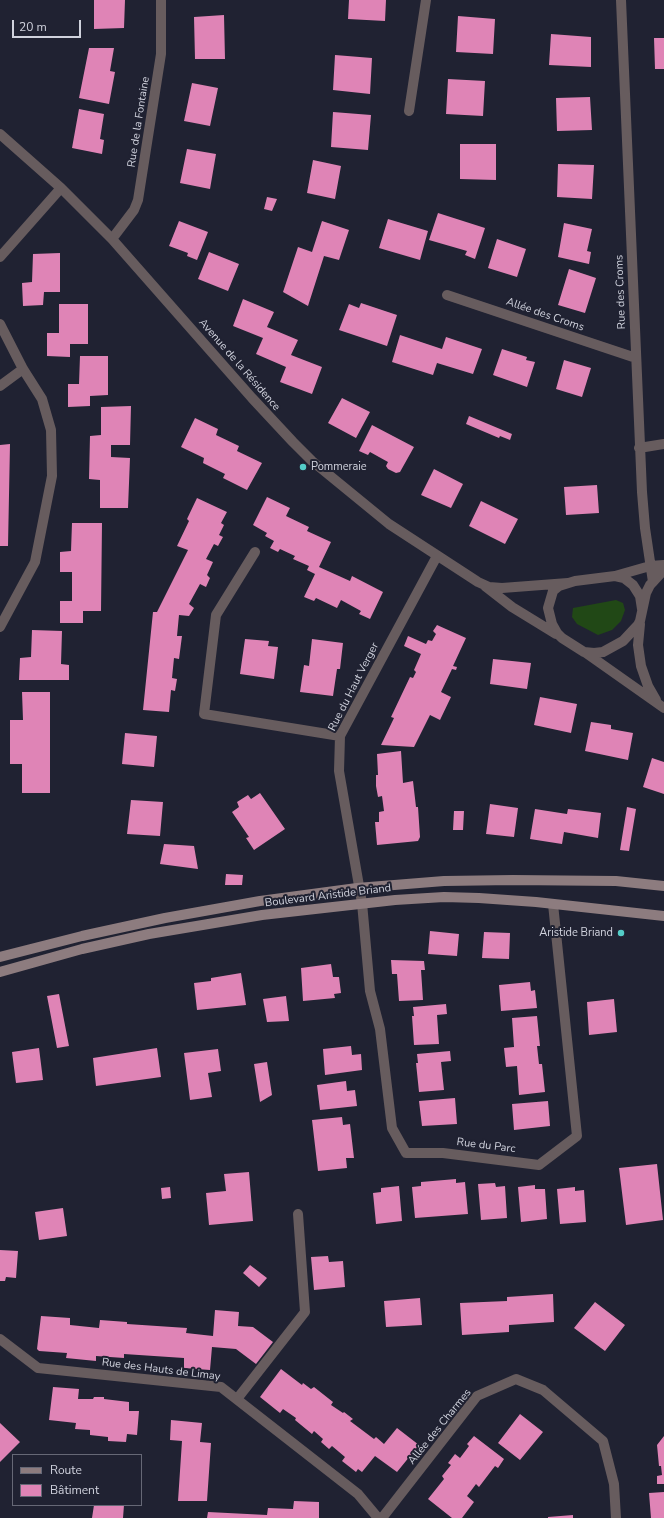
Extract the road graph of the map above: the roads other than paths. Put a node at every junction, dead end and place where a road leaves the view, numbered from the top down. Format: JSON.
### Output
{"nodes":[{"id":1,"x":161,"y":0,"type":"edge"},
{"id":2,"x":426,"y":0,"type":"edge"},
{"id":3,"x":621,"y":0,"type":"edge"},
{"id":4,"x":409,"y":112,"type":"dead end"},
{"id":5,"x":0,"y":134,"type":"edge"},
{"id":6,"x":61,"y":188,"type":"junction"},
{"id":7,"x":112,"y":239,"type":"junction"},
{"id":8,"x":0,"y":257,"type":"edge"},
{"id":9,"x":447,"y":295,"type":"dead end"},
{"id":10,"x":0,"y":324,"type":"edge"},
{"id":11,"x":636,"y":358,"type":"junction"},
{"id":12,"x":23,"y":369,"type":"junction"},
{"id":13,"x":0,"y":386,"type":"edge"},
{"id":14,"x":664,"y":444,"type":"edge"},
{"id":15,"x":639,"y":448,"type":"junction"},
{"id":16,"x":255,"y":552,"type":"dead end"},
{"id":17,"x":437,"y":556,"type":"junction"},
{"id":18,"x":664,"y":565,"type":"edge"},
{"id":19,"x":650,"y":566,"type":"junction"},
{"id":20,"x":664,"y":570,"type":"edge"},
{"id":21,"x":615,"y":576,"type":"junction"},
{"id":22,"x":653,"y":582,"type":"junction"},
{"id":23,"x":568,"y":583,"type":"junction"},
{"id":24,"x":483,"y":585,"type":"junction"},
{"id":25,"x":642,"y":609,"type":"junction"},
{"id":26,"x":640,"y":621,"type":"junction"},
{"id":27,"x":0,"y":627,"type":"edge"},
{"id":28,"x":562,"y":638,"type":"junction"},
{"id":29,"x":584,"y":652,"type":"junction"},
{"id":30,"x":662,"y":706,"type":"edge"},
{"id":31,"x":340,"y":736,"type":"junction"},
{"id":32,"x":664,"y":886,"type":"edge"},
{"id":33,"x":360,"y":887,"type":"junction"},
{"id":34,"x":362,"y":903,"type":"junction"},
{"id":35,"x":553,"y":904,"type":"junction"},
{"id":36,"x":664,"y":916,"type":"edge"},
{"id":37,"x":0,"y":957,"type":"edge"},
{"id":38,"x":0,"y":972,"type":"edge"},
{"id":39,"x":298,"y":1214,"type":"dead end"},
{"id":40,"x":2,"y":1344,"type":"edge"},
{"id":41,"x":236,"y":1399,"type":"junction"},
{"id":42,"x":378,"y":1518,"type":"edge"},
{"id":43,"x":382,"y":1518,"type":"edge"},
{"id":44,"x":616,"y":1518,"type":"edge"}],
"edges":[{"from":1,"to":7,"type":"street","name":"Rue de la Fontaine"},
{"from":2,"to":4,"type":"street"},
{"from":3,"to":11,"type":"street","name":"Rue des Croms"},
{"from":5,"to":6,"type":"street","name":"Avenue de la Résidence"},
{"from":6,"to":7,"type":"street","name":"Avenue de la Résidence"},
{"from":6,"to":8,"type":"street"},
{"from":7,"to":17,"type":"street","name":"Avenue de la Résidence"},
{"from":9,"to":11,"type":"street","name":"Allée des Croms"},
{"from":10,"to":12,"type":"street"},
{"from":11,"to":15,"type":"street","name":"Rue des Croms"},
{"from":12,"to":13,"type":"street"},
{"from":12,"to":27,"type":"street"},
{"from":14,"to":15,"type":"street"},
{"from":15,"to":19,"type":"street","name":"Rue des Croms"},
{"from":16,"to":31,"type":"street"},
{"from":17,"to":24,"type":"street","name":"Avenue de la Résidence"},
{"from":17,"to":31,"type":"street","name":"Rue du Haut Verger"},
{"from":18,"to":19,"type":"street"},
{"from":19,"to":21,"type":"street"},
{"from":19,"to":22,"type":"street","name":"Rue des Croms"},
{"from":20,"to":22,"type":"street"},
{"from":21,"to":23,"type":"street"},
{"from":21,"to":25,"type":"street"},
{"from":22,"to":25,"type":"street"},
{"from":23,"to":24,"type":"street","name":"Avenue de la Résidence"},
{"from":23,"to":28,"type":"street"},
{"from":24,"to":28,"type":"street","name":"Avenue de la Résidence"},
{"from":25,"to":26,"type":"street"},
{"from":26,"to":29,"type":"street"},
{"from":26,"to":30,"type":"street"},
{"from":28,"to":29,"type":"street"},
{"from":29,"to":30,"type":"street"},
{"from":31,"to":33,"type":"street","name":"Rue du Haut Verger"},
{"from":32,"to":33,"type":"main road","name":"Boulevard Aristide Briand"},
{"from":33,"to":34,"type":"street","name":"Rue du Haut Verger"},
{"from":33,"to":37,"type":"main road","name":"Boulevard Aristide Briand"},
{"from":34,"to":35,"type":"main road","name":"Boulevard Aristide Briand"},
{"from":34,"to":35,"type":"street","name":"Rue du Parc"},
{"from":34,"to":38,"type":"main road","name":"Boulevard Aristide Briand"},
{"from":35,"to":36,"type":"main road","name":"Boulevard Aristide Briand"},
{"from":39,"to":41,"type":"street"},
{"from":40,"to":41,"type":"street","name":"Rue des Hauts de Limay"},
{"from":41,"to":42,"type":"street","name":"Rue des Hauts de Limay"},
{"from":43,"to":44,"type":"street","name":"Allée des Charmes"}]}
